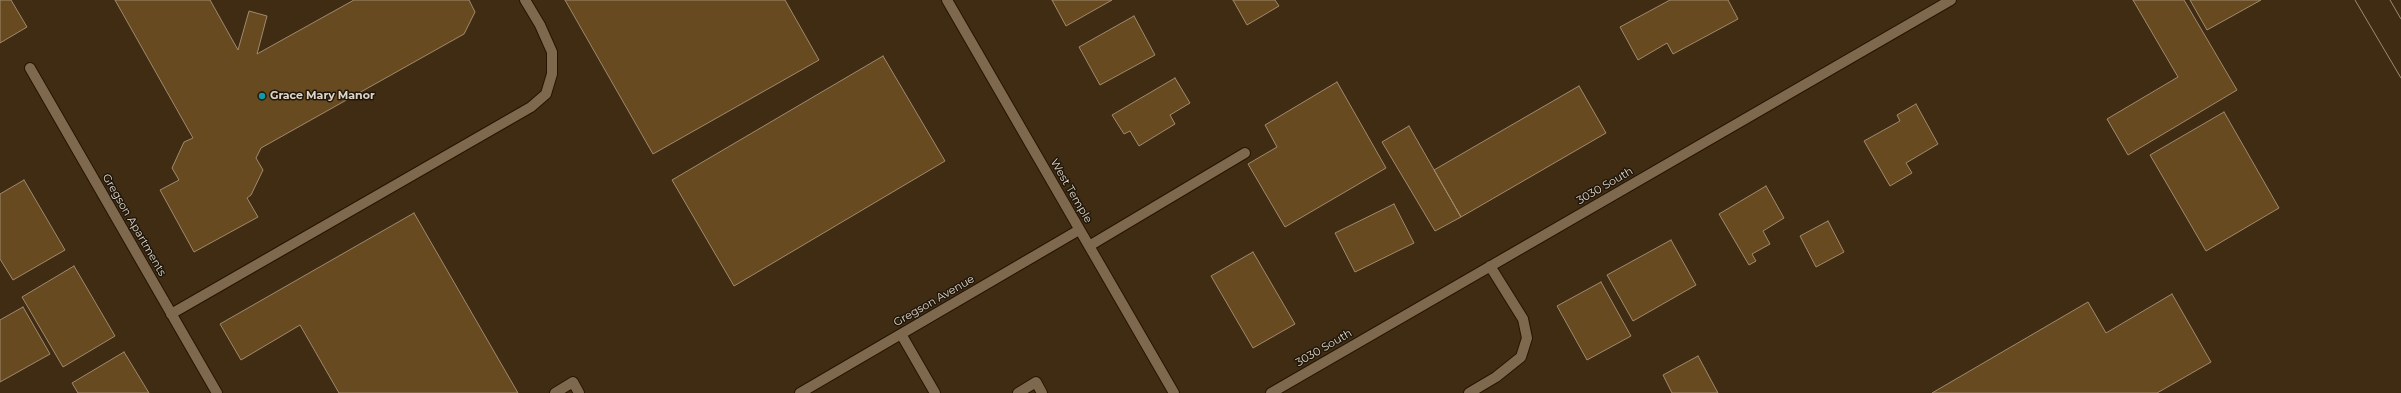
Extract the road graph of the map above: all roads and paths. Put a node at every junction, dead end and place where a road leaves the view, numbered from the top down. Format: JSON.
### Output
{"nodes":[{"id":1,"x":525,"y":0,"type":"edge"},
{"id":2,"x":947,"y":0,"type":"edge"},
{"id":3,"x":1951,"y":0,"type":"edge"},
{"id":4,"x":30,"y":68,"type":"dead end"},
{"id":5,"x":1245,"y":153,"type":"dead end"},
{"id":6,"x":1079,"y":230,"type":"junction"},
{"id":7,"x":1089,"y":246,"type":"junction"},
{"id":8,"x":1490,"y":266,"type":"junction"},
{"id":9,"x":172,"y":314,"type":"junction"},
{"id":10,"x":901,"y":334,"type":"junction"},
{"id":11,"x":217,"y":393,"type":"edge"},
{"id":12,"x":555,"y":393,"type":"edge"},
{"id":13,"x":579,"y":393,"type":"edge"},
{"id":14,"x":800,"y":393,"type":"edge"},
{"id":15,"x":935,"y":393,"type":"edge"},
{"id":16,"x":1018,"y":393,"type":"edge"},
{"id":17,"x":1042,"y":393,"type":"edge"},
{"id":18,"x":1174,"y":393,"type":"edge"},
{"id":19,"x":1271,"y":393,"type":"edge"},
{"id":20,"x":1469,"y":393,"type":"edge"}],
"edges":[{"from":1,"to":9,"type":"street"},
{"from":2,"to":6,"type":"street","name":"West Temple"},
{"from":3,"to":8,"type":"street","name":"3030 South"},
{"from":4,"to":9,"type":"street","name":"Gregson Apartments"},
{"from":5,"to":7,"type":"street"},
{"from":6,"to":7,"type":"street","name":"West Temple"},
{"from":6,"to":10,"type":"street","name":"Gregson Avenue"},
{"from":7,"to":18,"type":"street","name":"West Temple"},
{"from":8,"to":19,"type":"street","name":"3030 South"},
{"from":8,"to":20,"type":"street"},
{"from":9,"to":11,"type":"street","name":"Gregson Apartments"},
{"from":10,"to":14,"type":"street","name":"Gregson Avenue"},
{"from":10,"to":15,"type":"street"},
{"from":12,"to":13,"type":"street"},
{"from":16,"to":17,"type":"street"}]}
